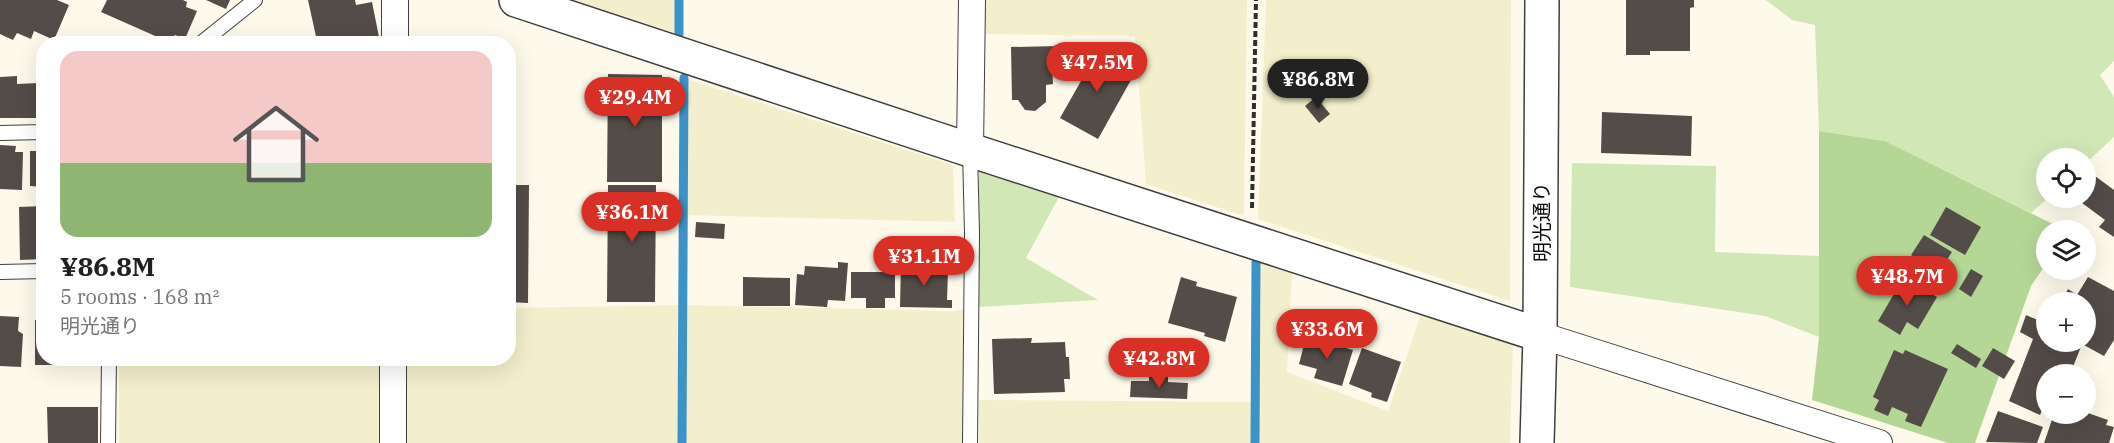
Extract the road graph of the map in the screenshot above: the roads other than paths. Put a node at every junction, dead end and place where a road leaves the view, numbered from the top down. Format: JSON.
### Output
{"nodes":[{"id":1,"x":255,"y":0,"type":"edge"},
{"id":2,"x":395,"y":0,"type":"edge"},
{"id":3,"x":516,"y":0,"type":"edge"},
{"id":4,"x":972,"y":0,"type":"edge"},
{"id":5,"x":1542,"y":0,"type":"edge"},
{"id":6,"x":210,"y":36,"type":"edge"},
{"id":7,"x":395,"y":36,"type":"edge"},
{"id":8,"x":36,"y":132,"type":"edge"},
{"id":9,"x":0,"y":133,"type":"edge"},
{"id":10,"x":970,"y":150,"type":"junction"},
{"id":11,"x":36,"y":271,"type":"edge"},
{"id":12,"x":0,"y":272,"type":"edge"},
{"id":13,"x":1540,"y":335,"type":"junction"},
{"id":14,"x":109,"y":366,"type":"edge"},
{"id":15,"x":393,"y":366,"type":"edge"},
{"id":16,"x":108,"y":443,"type":"edge"},
{"id":17,"x":393,"y":443,"type":"edge"},
{"id":18,"x":970,"y":443,"type":"edge"},
{"id":19,"x":1537,"y":443,"type":"edge"},
{"id":20,"x":1879,"y":443,"type":"edge"}],
"edges":[{"from":1,"to":6,"type":"lane"},
{"from":2,"to":7,"type":"street"},
{"from":3,"to":10,"type":"street"},
{"from":4,"to":10,"type":"street"},
{"from":5,"to":13,"type":"street","name":"明光通り"},
{"from":8,"to":9,"type":"lane"},
{"from":10,"to":13,"type":"street"},
{"from":10,"to":18,"type":"lane"},
{"from":11,"to":12,"type":"lane"},
{"from":13,"to":19,"type":"street","name":"明光通り"},
{"from":13,"to":20,"type":"street"},
{"from":14,"to":16,"type":"lane"},
{"from":15,"to":17,"type":"street"}]}
